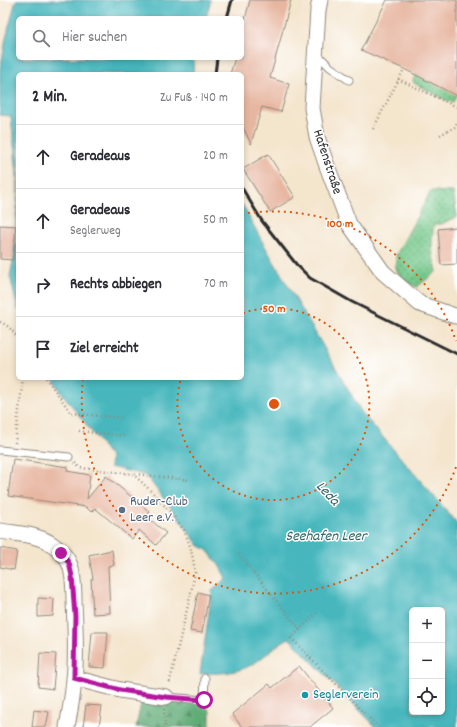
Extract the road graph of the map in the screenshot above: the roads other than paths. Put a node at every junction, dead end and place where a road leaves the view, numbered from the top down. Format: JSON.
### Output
{"nodes":[{"id":1,"x":320,"y":0,"type":"edge"},
{"id":2,"x":315,"y":52,"type":"junction"},
{"id":3,"x":350,"y":80,"type":"dead end"},
{"id":4,"x":457,"y":316,"type":"edge"},
{"id":5,"x":0,"y":450,"type":"edge"},
{"id":6,"x":69,"y":458,"type":"road end"},
{"id":7,"x":0,"y":531,"type":"edge"},
{"id":8,"x":74,"y":678,"type":"junction"},
{"id":9,"x":205,"y":678,"type":"dead end"},
{"id":10,"x":166,"y":697,"type":"joint"},
{"id":11,"x":67,"y":727,"type":"edge"}],
"edges":[{"from":1,"to":2,"type":"street","name":"Hafenstraße"},
{"from":2,"to":3,"type":"lane"},
{"from":2,"to":4,"type":"street","name":"Hafenstraße"},
{"from":5,"to":6,"type":"lane"},
{"from":7,"to":8,"type":"street"},
{"from":8,"to":10,"type":"street"},
{"from":8,"to":11,"type":"street"},
{"from":9,"to":10,"type":"lane"}]}
